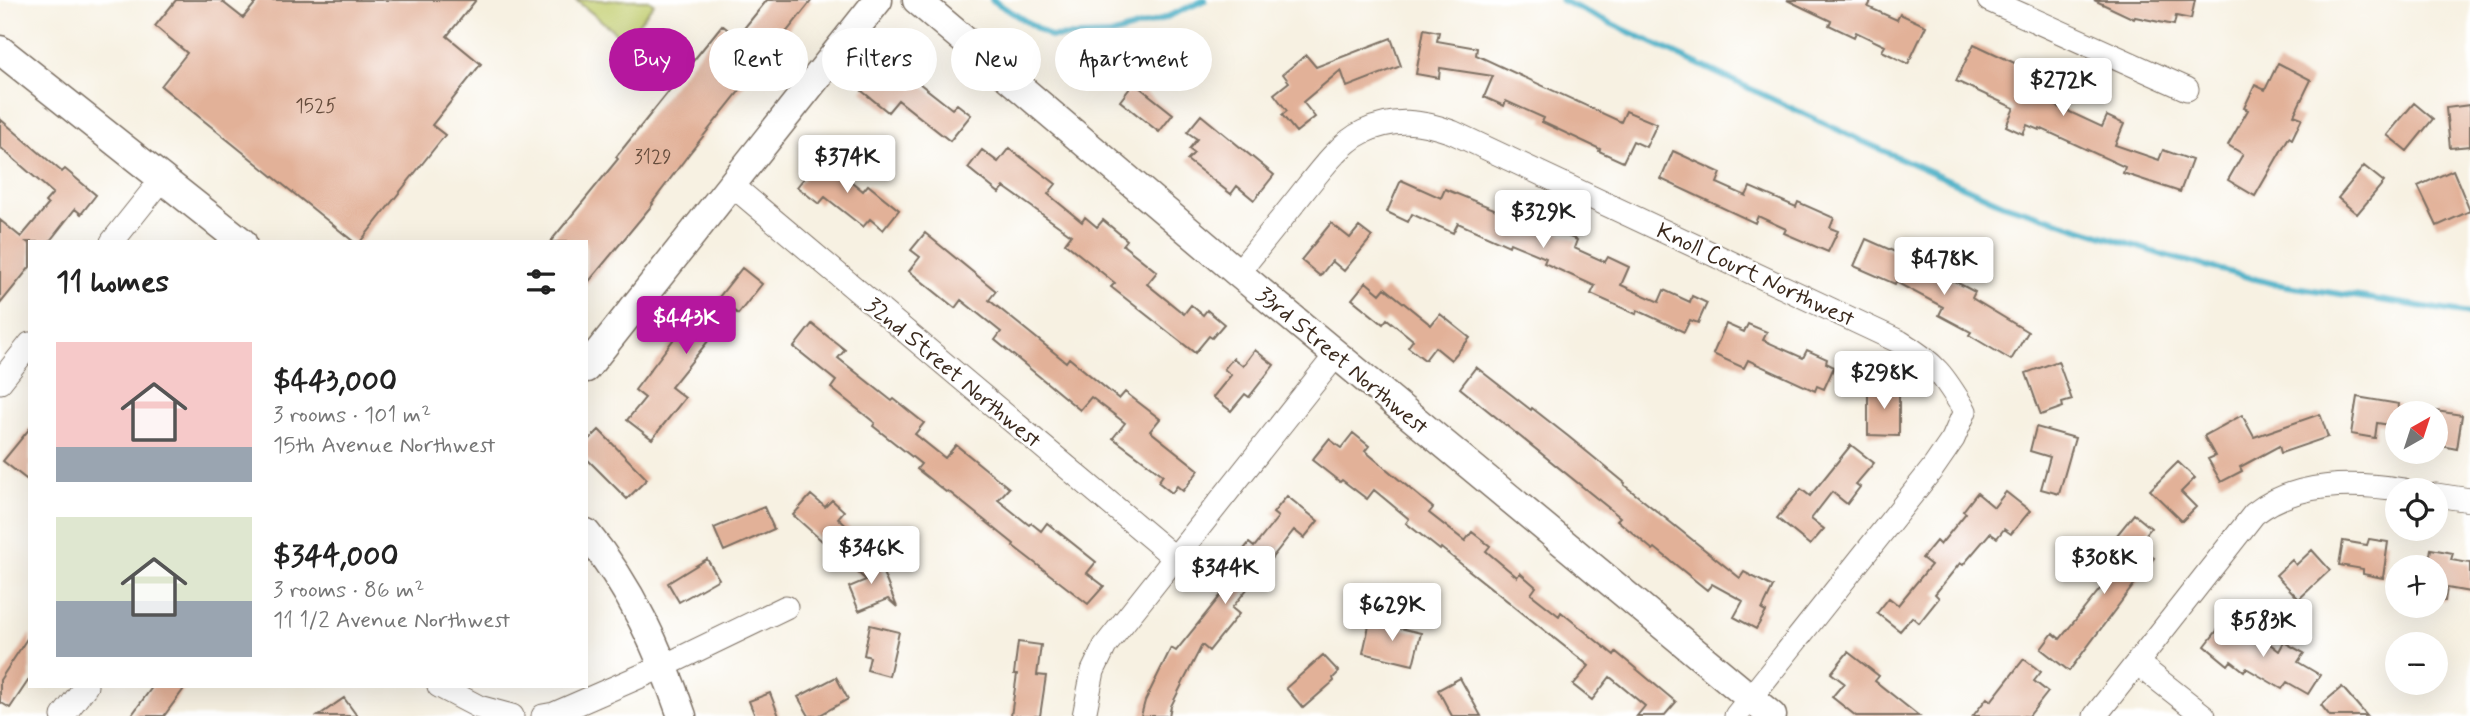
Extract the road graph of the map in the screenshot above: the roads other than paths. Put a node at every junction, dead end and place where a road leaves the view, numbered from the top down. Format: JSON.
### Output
{"nodes":[{"id":1,"x":878,"y":0,"type":"edge"},
{"id":2,"x":917,"y":0,"type":"edge"},
{"id":3,"x":1989,"y":0,"type":"edge"},
{"id":4,"x":0,"y":50,"type":"edge"},
{"id":5,"x":2187,"y":89,"type":"dead end"},
{"id":6,"x":163,"y":178,"type":"junction"},
{"id":7,"x":733,"y":186,"type":"junction"},
{"id":8,"x":114,"y":240,"type":"edge"},
{"id":9,"x":240,"y":240,"type":"edge"},
{"id":10,"x":1238,"y":273,"type":"junction"},
{"id":11,"x":28,"y":347,"type":"edge"},
{"id":12,"x":1336,"y":355,"type":"junction"},
{"id":13,"x":588,"y":366,"type":"edge"},
{"id":14,"x":0,"y":382,"type":"edge"},
{"id":15,"x":2385,"y":487,"type":"edge"},
{"id":16,"x":2448,"y":497,"type":"edge"},
{"id":17,"x":2470,"y":500,"type":"edge"},
{"id":18,"x":588,"y":536,"type":"edge"},
{"id":19,"x":1175,"y":558,"type":"junction"},
{"id":20,"x":786,"y":607,"type":"dead end"},
{"id":21,"x":2137,"y":663,"type":"junction"},
{"id":22,"x":664,"y":666,"type":"junction"},
{"id":23,"x":84,"y":688,"type":"edge"},
{"id":24,"x":441,"y":688,"type":"edge"},
{"id":25,"x":1743,"y":707,"type":"edge"},
{"id":26,"x":63,"y":716,"type":"edge"},
{"id":27,"x":512,"y":716,"type":"edge"},
{"id":28,"x":543,"y":716,"type":"edge"},
{"id":29,"x":682,"y":716,"type":"edge"},
{"id":30,"x":1084,"y":716,"type":"edge"},
{"id":31,"x":1772,"y":716,"type":"edge"},
{"id":32,"x":2095,"y":716,"type":"edge"},
{"id":33,"x":2204,"y":716,"type":"edge"}],
"edges":[{"from":1,"to":7,"type":"street"},
{"from":2,"to":10,"type":"street","name":"33rd Street Northwest"},
{"from":3,"to":5,"type":"street"},
{"from":4,"to":6,"type":"street"},
{"from":6,"to":8,"type":"street"},
{"from":6,"to":9,"type":"street"},
{"from":7,"to":13,"type":"street"},
{"from":7,"to":19,"type":"street","name":"32nd Street Northwest"},
{"from":10,"to":12,"type":"street","name":"33rd Street Northwest"},
{"from":10,"to":25,"type":"street","name":"Knoll Court Northwest"},
{"from":11,"to":14,"type":"street"},
{"from":12,"to":19,"type":"street"},
{"from":12,"to":25,"type":"street","name":"33rd Street Northwest"},
{"from":15,"to":21,"type":"street"},
{"from":16,"to":17,"type":"street"},
{"from":18,"to":22,"type":"street"},
{"from":19,"to":30,"type":"street"},
{"from":20,"to":22,"type":"street"},
{"from":21,"to":32,"type":"street"},
{"from":21,"to":33,"type":"street"},
{"from":22,"to":28,"type":"street"},
{"from":22,"to":29,"type":"street"},
{"from":23,"to":26,"type":"street"},
{"from":24,"to":27,"type":"street"},
{"from":25,"to":31,"type":"street","name":"33rd Street Northwest"}]}
